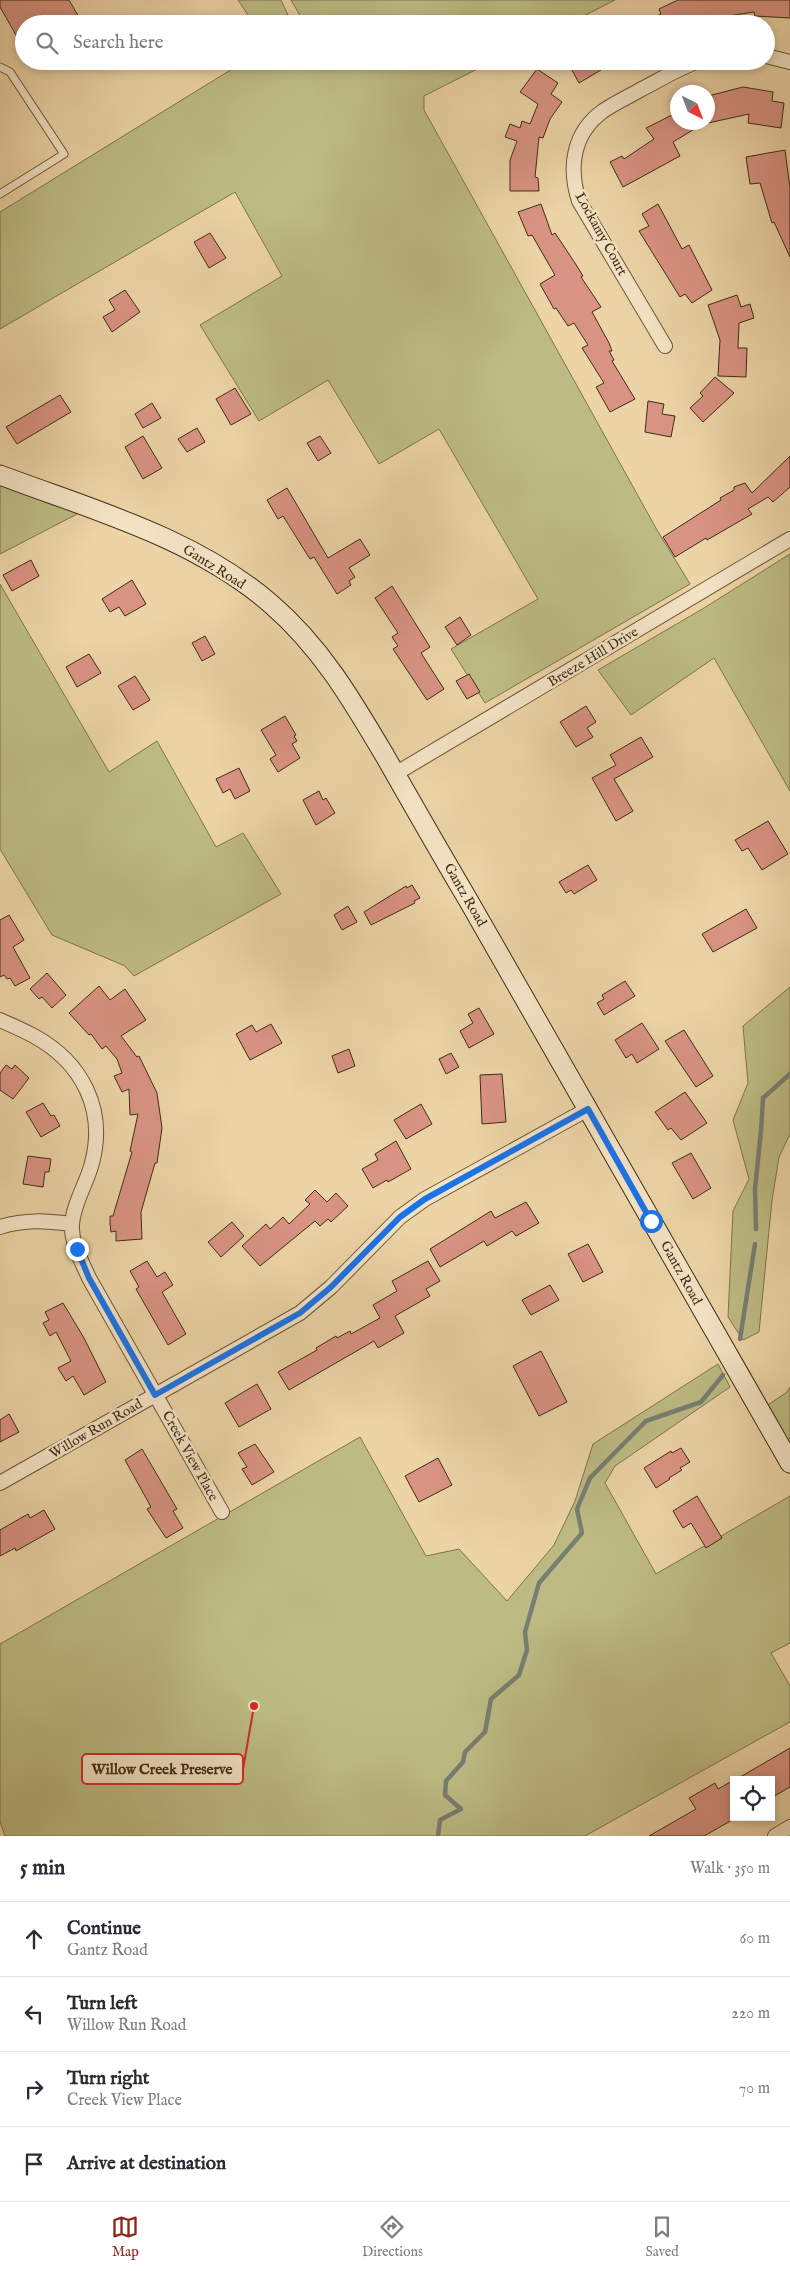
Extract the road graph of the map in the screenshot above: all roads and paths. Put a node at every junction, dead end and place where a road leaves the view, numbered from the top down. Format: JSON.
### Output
{"nodes":[{"id":1,"x":775,"y":58,"type":"edge"},
{"id":2,"x":790,"y":62,"type":"edge"},
{"id":3,"x":0,"y":67,"type":"edge"},
{"id":4,"x":677,"y":70,"type":"edge"},
{"id":5,"x":0,"y":194,"type":"edge"},
{"id":6,"x":665,"y":346,"type":"dead end"},
{"id":7,"x":0,"y":475,"type":"edge"},
{"id":8,"x":790,"y":539,"type":"edge"},
{"id":9,"x":395,"y":774,"type":"junction"},
{"id":10,"x":0,"y":1020,"type":"edge"},
{"id":11,"x":588,"y":1109,"type":"junction"},
{"id":12,"x":72,"y":1224,"type":"junction"},
{"id":13,"x":0,"y":1227,"type":"edge"},
{"id":14,"x":155,"y":1395,"type":"junction"},
{"id":15,"x":790,"y":1463,"type":"edge"},
{"id":16,"x":0,"y":1483,"type":"edge"},
{"id":17,"x":222,"y":1512,"type":"dead end"},
{"id":18,"x":790,"y":1827,"type":"edge"},
{"id":19,"x":775,"y":1836,"type":"edge"}],
"edges":[{"from":1,"to":2,"type":"street"},
{"from":3,"to":5,"type":"lane"},
{"from":4,"to":6,"type":"street","name":"Lockamy Court"},
{"from":7,"to":9,"type":"main road","name":"Gantz Road"},
{"from":8,"to":9,"type":"street","name":"Breeze Hill Drive"},
{"from":9,"to":11,"type":"main road","name":"Gantz Road"},
{"from":10,"to":12,"type":"street"},
{"from":11,"to":14,"type":"street","name":"Willow Run Road"},
{"from":11,"to":15,"type":"main road","name":"Gantz Road"},
{"from":12,"to":13,"type":"street"},
{"from":12,"to":14,"type":"street","name":"Creek View Place"},
{"from":14,"to":16,"type":"street","name":"Willow Run Road"},
{"from":14,"to":17,"type":"street","name":"Creek View Place"},
{"from":18,"to":19,"type":"street"}]}
